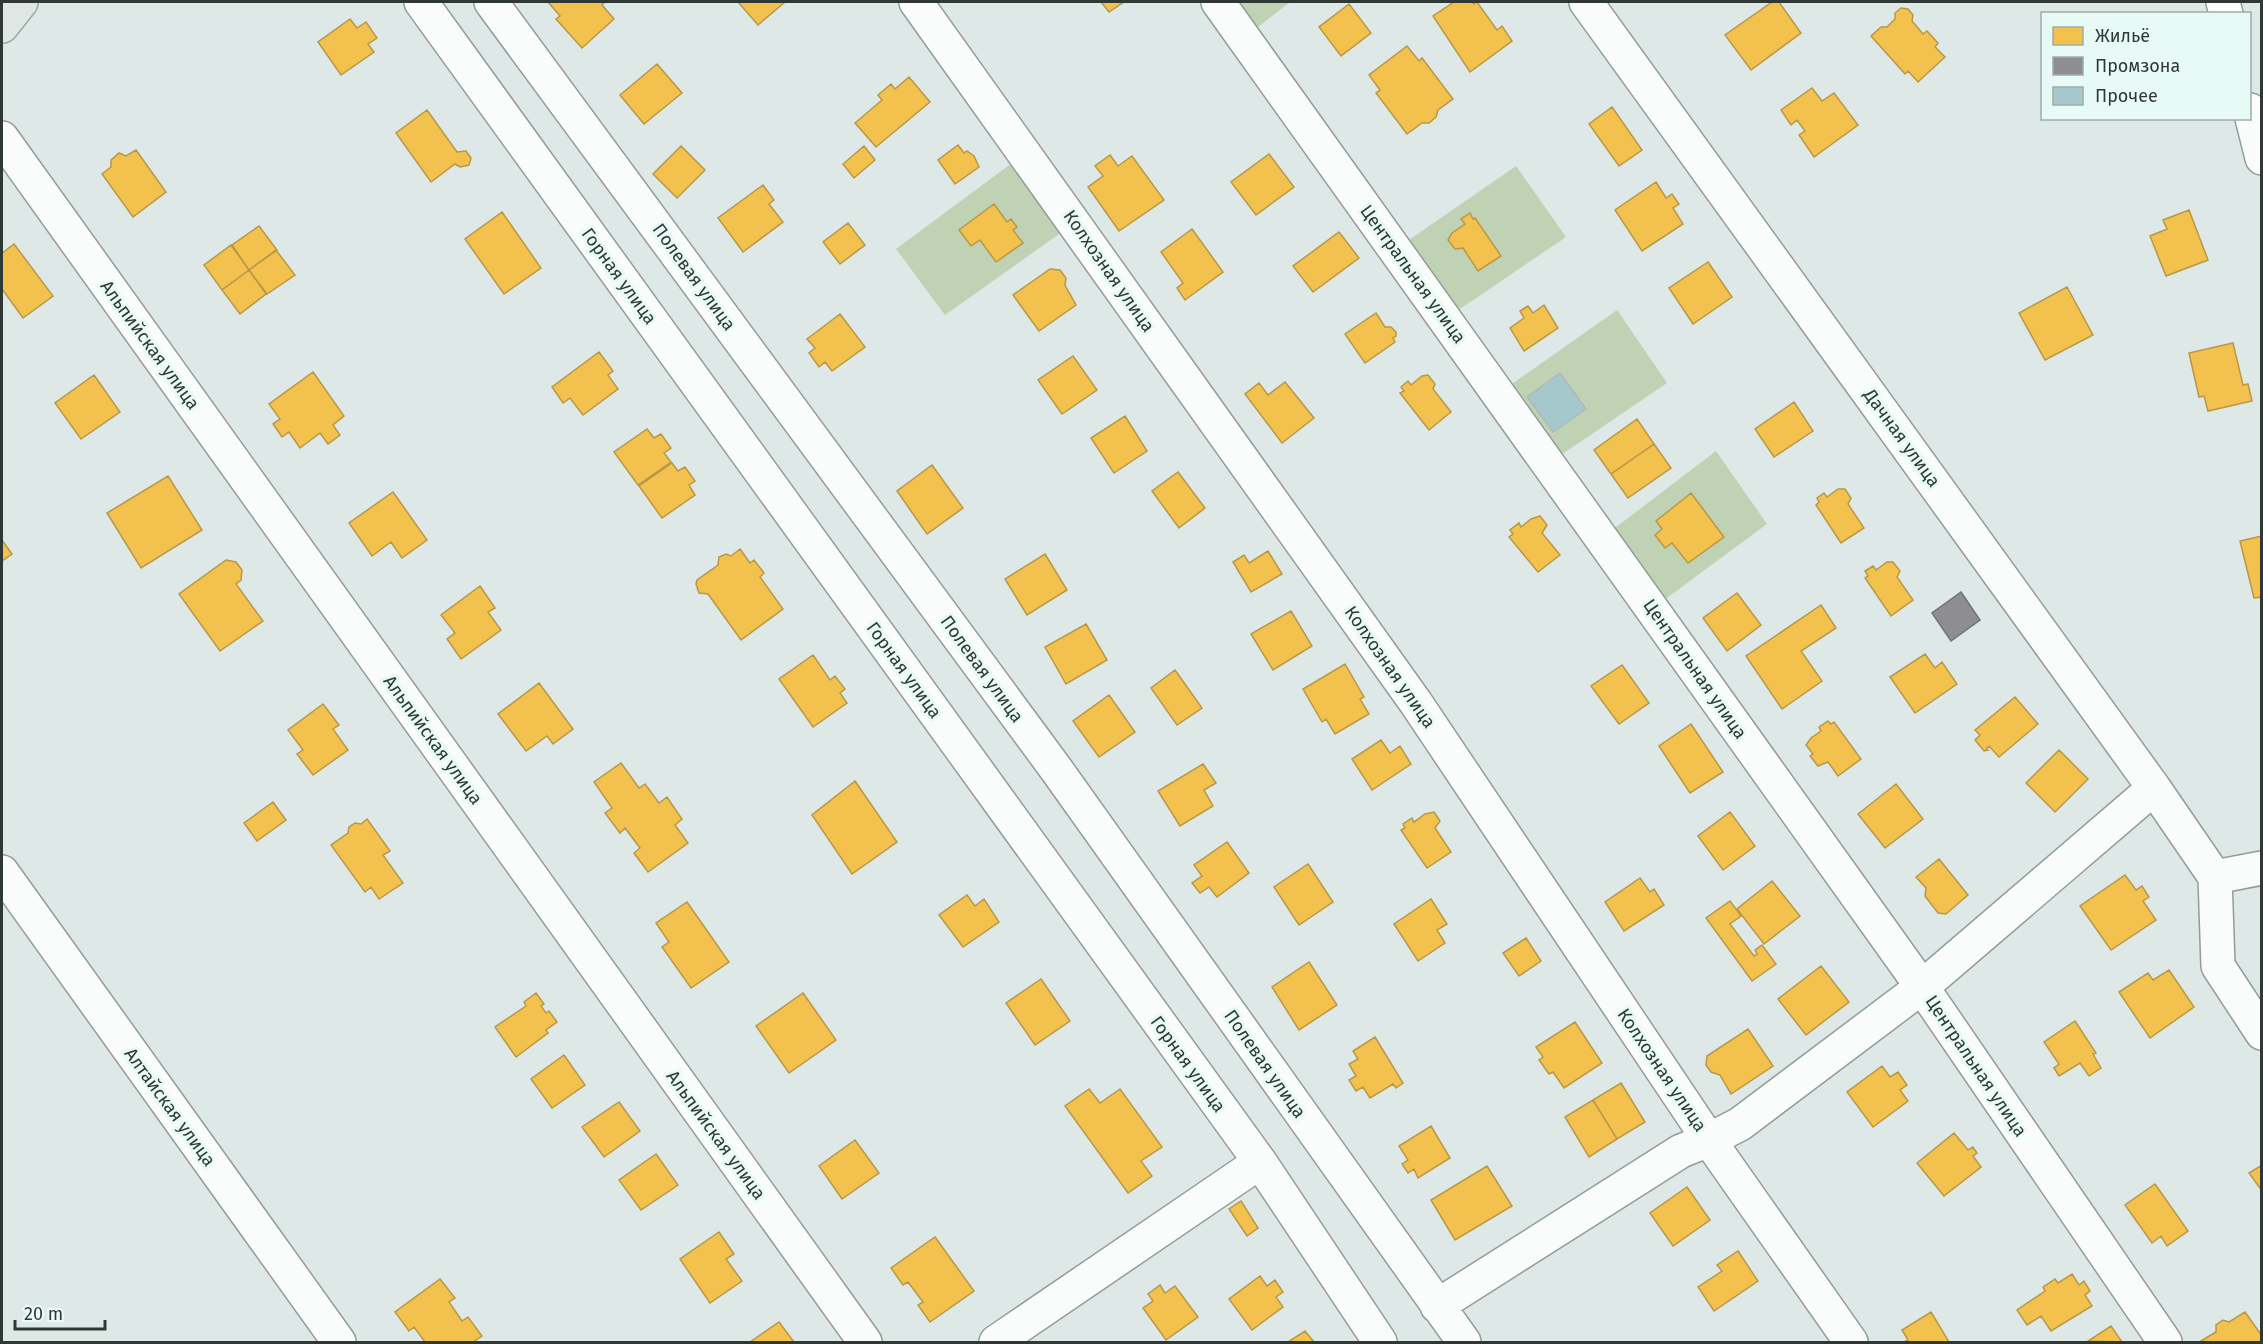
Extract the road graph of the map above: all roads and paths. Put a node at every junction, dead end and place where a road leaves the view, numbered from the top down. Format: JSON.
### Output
{"nodes":[{"id":1,"x":21,"y":2,"type":"edge"},
{"id":2,"x":421,"y":2,"type":"edge"},
{"id":3,"x":491,"y":2,"type":"edge"},
{"id":4,"x":916,"y":2,"type":"edge"},
{"id":5,"x":1218,"y":2,"type":"edge"},
{"id":6,"x":1586,"y":2,"type":"edge"},
{"id":7,"x":2,"y":26,"type":"edge"},
{"id":8,"x":2251,"y":114,"type":"edge"},
{"id":9,"x":2,"y":138,"type":"edge"},
{"id":10,"x":2262,"y":158,"type":"edge"},
{"id":11,"x":2154,"y":788,"type":"junction"},
{"id":12,"x":2262,"y":868,"type":"edge"},
{"id":13,"x":2,"y":872,"type":"edge"},
{"id":14,"x":2215,"y":877,"type":"junction"},
{"id":15,"x":1922,"y":987,"type":"junction"},
{"id":16,"x":2262,"y":1033,"type":"edge"},
{"id":17,"x":1709,"y":1140,"type":"junction"},
{"id":18,"x":1260,"y":1162,"type":"junction"},
{"id":19,"x":1437,"y":1305,"type":"junction"},
{"id":20,"x":339,"y":1342,"type":"edge"},
{"id":21,"x":865,"y":1342,"type":"edge"},
{"id":22,"x":996,"y":1342,"type":"edge"},
{"id":23,"x":1380,"y":1342,"type":"edge"},
{"id":24,"x":1464,"y":1342,"type":"edge"},
{"id":25,"x":1851,"y":1342,"type":"edge"},
{"id":26,"x":2165,"y":1342,"type":"edge"}],
"edges":[{"from":1,"to":7,"type":"main road"},
{"from":2,"to":18,"type":"street","name":"Горная улица"},
{"from":3,"to":19,"type":"street","name":"Полевая улица"},
{"from":4,"to":17,"type":"street","name":"Колхозная улица"},
{"from":5,"to":15,"type":"street","name":"Центральная улица"},
{"from":6,"to":11,"type":"street","name":"Дачная улица"},
{"from":8,"to":10,"type":"street"},
{"from":9,"to":21,"type":"street","name":"Альпийская улица"},
{"from":11,"to":14,"type":"street","name":"Дачная улица"},
{"from":11,"to":15,"type":"street"},
{"from":12,"to":14,"type":"street"},
{"from":13,"to":20,"type":"street","name":"Алтайская улица"},
{"from":14,"to":16,"type":"street"},
{"from":15,"to":17,"type":"street"},
{"from":15,"to":26,"type":"street","name":"Центральная улица"},
{"from":17,"to":19,"type":"street"},
{"from":17,"to":25,"type":"street","name":"Колхозная улица"},
{"from":18,"to":22,"type":"street"},
{"from":18,"to":23,"type":"street","name":"Горная улица"},
{"from":19,"to":24,"type":"street","name":"Полевая улица"}]}
